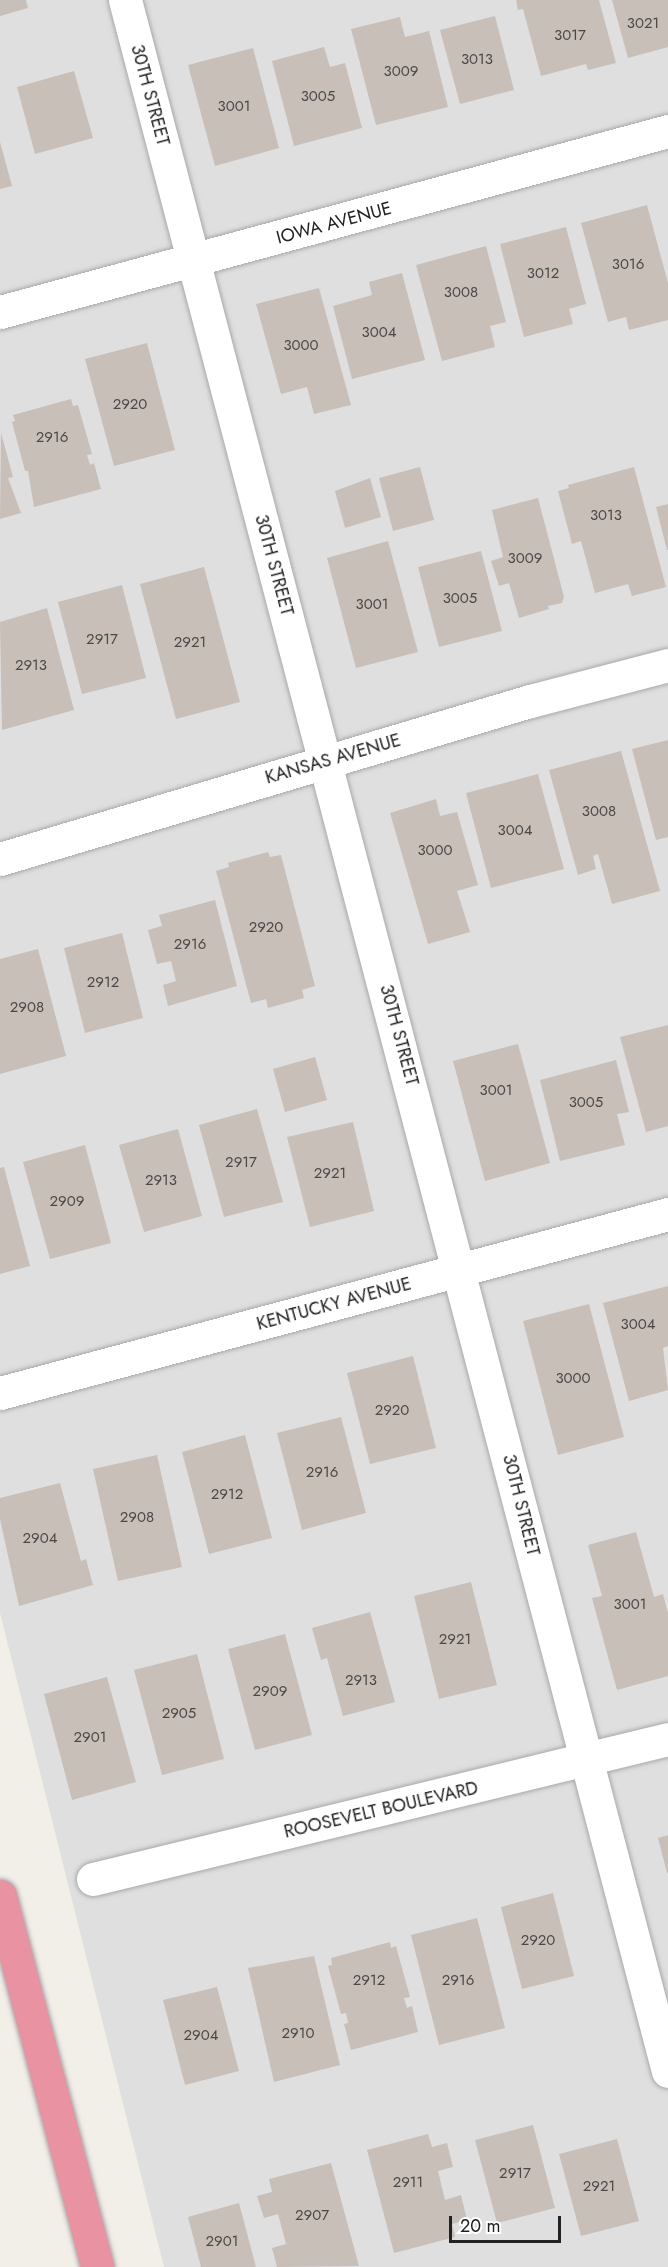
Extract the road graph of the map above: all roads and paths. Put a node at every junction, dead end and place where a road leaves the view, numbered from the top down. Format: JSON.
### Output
{"nodes":[{"id":1,"x":125,"y":0,"type":"edge"},
{"id":2,"x":668,"y":131,"type":"edge"},
{"id":3,"x":194,"y":261,"type":"junction"},
{"id":4,"x":0,"y":312,"type":"edge"},
{"id":5,"x":668,"y":665,"type":"edge"},
{"id":6,"x":326,"y":762,"type":"junction"},
{"id":7,"x":0,"y":858,"type":"edge"},
{"id":8,"x":668,"y":1214,"type":"edge"},
{"id":9,"x":461,"y":1270,"type":"junction"},
{"id":10,"x":0,"y":1393,"type":"edge"},
{"id":11,"x":668,"y":1739,"type":"edge"},
{"id":12,"x":586,"y":1761,"type":"junction"},
{"id":13,"x":93,"y":1879,"type":"dead end"},
{"id":14,"x":0,"y":1896,"type":"edge"},
{"id":15,"x":668,"y":2071,"type":"edge"},
{"id":16,"x":98,"y":2267,"type":"edge"}],
"edges":[{"from":1,"to":3,"type":"street","name":"30TH STREET"},
{"from":2,"to":3,"type":"street","name":"IOWA AVENUE"},
{"from":3,"to":4,"type":"street","name":"IOWA AVENUE"},
{"from":3,"to":6,"type":"street","name":"30TH STREET"},
{"from":5,"to":6,"type":"street","name":"KANSAS AVENUE"},
{"from":6,"to":7,"type":"street","name":"KANSAS AVENUE"},
{"from":6,"to":9,"type":"street","name":"30TH STREET"},
{"from":8,"to":9,"type":"street","name":"KENTUCKY AVENUE"},
{"from":9,"to":10,"type":"street","name":"KENTUCKY AVENUE"},
{"from":9,"to":12,"type":"street","name":"30TH STREET"},
{"from":11,"to":12,"type":"street","name":"ROOSEVELT BOULEVARD"},
{"from":12,"to":13,"type":"street","name":"ROOSEVELT BOULEVARD"},
{"from":12,"to":15,"type":"street","name":"30TH STREET"},
{"from":14,"to":16,"type":"highway"}]}
